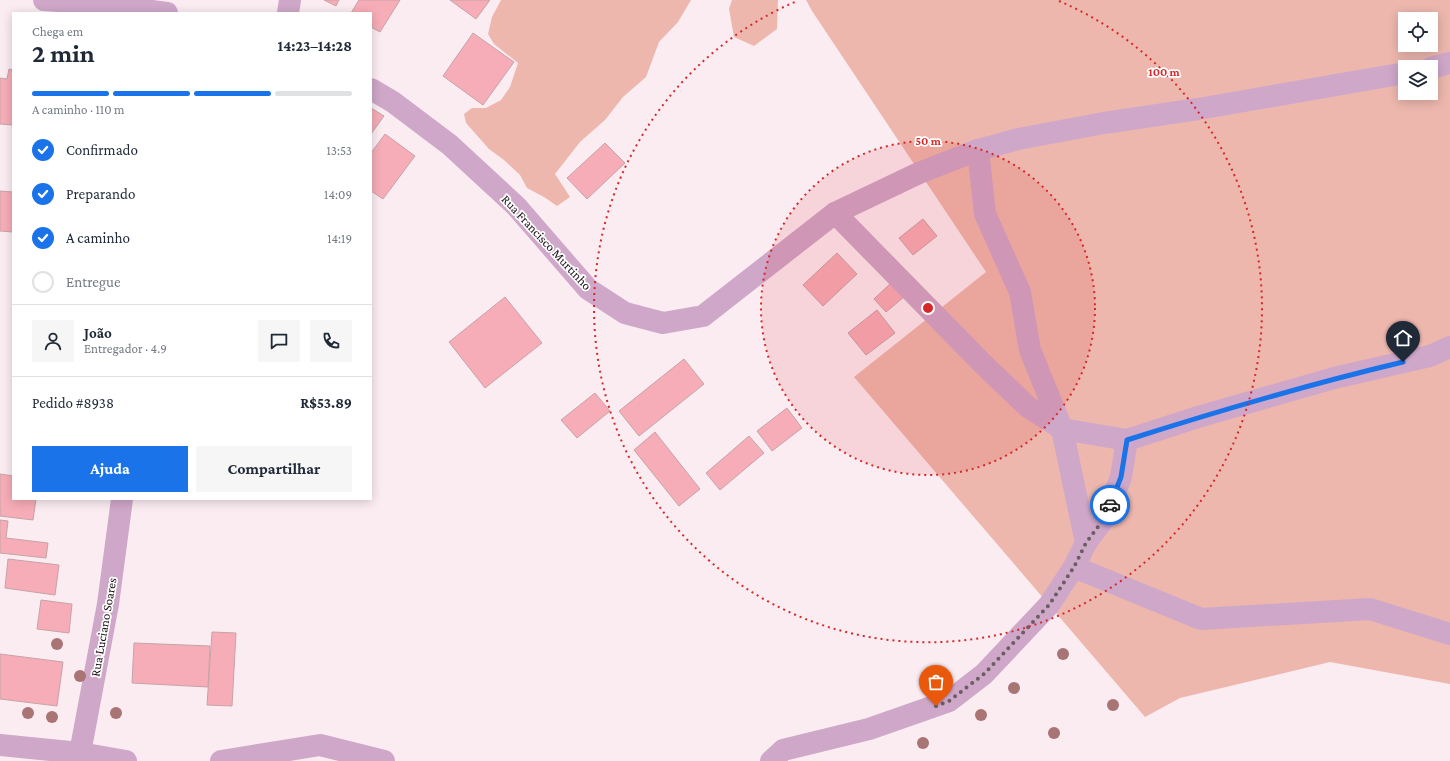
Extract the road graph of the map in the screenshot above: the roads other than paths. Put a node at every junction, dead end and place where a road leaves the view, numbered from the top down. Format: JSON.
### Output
{"nodes":[{"id":1,"x":44,"y":0,"type":"edge"},
{"id":2,"x":290,"y":0,"type":"edge"},
{"id":3,"x":101,"y":6,"type":"edge"},
{"id":4,"x":158,"y":12,"type":"edge"},
{"id":5,"x":288,"y":12,"type":"edge"},
{"id":6,"x":1450,"y":63,"type":"edge"},
{"id":7,"x":1438,"y":66,"type":"edge"},
{"id":8,"x":1398,"y":73,"type":"edge"},
{"id":9,"x":372,"y":90,"type":"edge"},
{"id":10,"x":978,"y":150,"type":"junction"},
{"id":11,"x":835,"y":213,"type":"junction"},
{"id":12,"x":1450,"y":347,"type":"edge"},
{"id":13,"x":1062,"y":429,"type":"junction"},
{"id":14,"x":1127,"y":440,"type":"junction"},
{"id":15,"x":122,"y":500,"type":"edge"},
{"id":16,"x":1086,"y":543,"type":"junction"},
{"id":17,"x":1074,"y":567,"type":"junction"},
{"id":18,"x":1450,"y":634,"type":"edge"},
{"id":19,"x":0,"y":745,"type":"edge"},
{"id":20,"x":80,"y":754,"type":"junction"},
{"id":21,"x":126,"y":761,"type":"edge"},
{"id":22,"x":221,"y":761,"type":"edge"},
{"id":23,"x":384,"y":761,"type":"edge"},
{"id":24,"x":770,"y":761,"type":"edge"}],
"edges":[{"from":1,"to":3,"type":"street"},
{"from":2,"to":5,"type":"street"},
{"from":3,"to":4,"type":"street"},
{"from":6,"to":7,"type":"street"},
{"from":8,"to":10,"type":"street","name":"Rua Francisco Murtinho"},
{"from":9,"to":11,"type":"street","name":"Rua Francisco Murtinho"},
{"from":10,"to":11,"type":"street","name":"Rua Francisco Murtinho"},
{"from":10,"to":13,"type":"street"},
{"from":11,"to":13,"type":"street"},
{"from":12,"to":14,"type":"street"},
{"from":13,"to":14,"type":"street"},
{"from":13,"to":16,"type":"street"},
{"from":14,"to":16,"type":"street"},
{"from":15,"to":20,"type":"street","name":"Rua Luciano Soares"},
{"from":16,"to":17,"type":"street"},
{"from":17,"to":18,"type":"street"},
{"from":17,"to":24,"type":"street"},
{"from":19,"to":20,"type":"street"},
{"from":20,"to":21,"type":"street"},
{"from":22,"to":23,"type":"street"}]}
